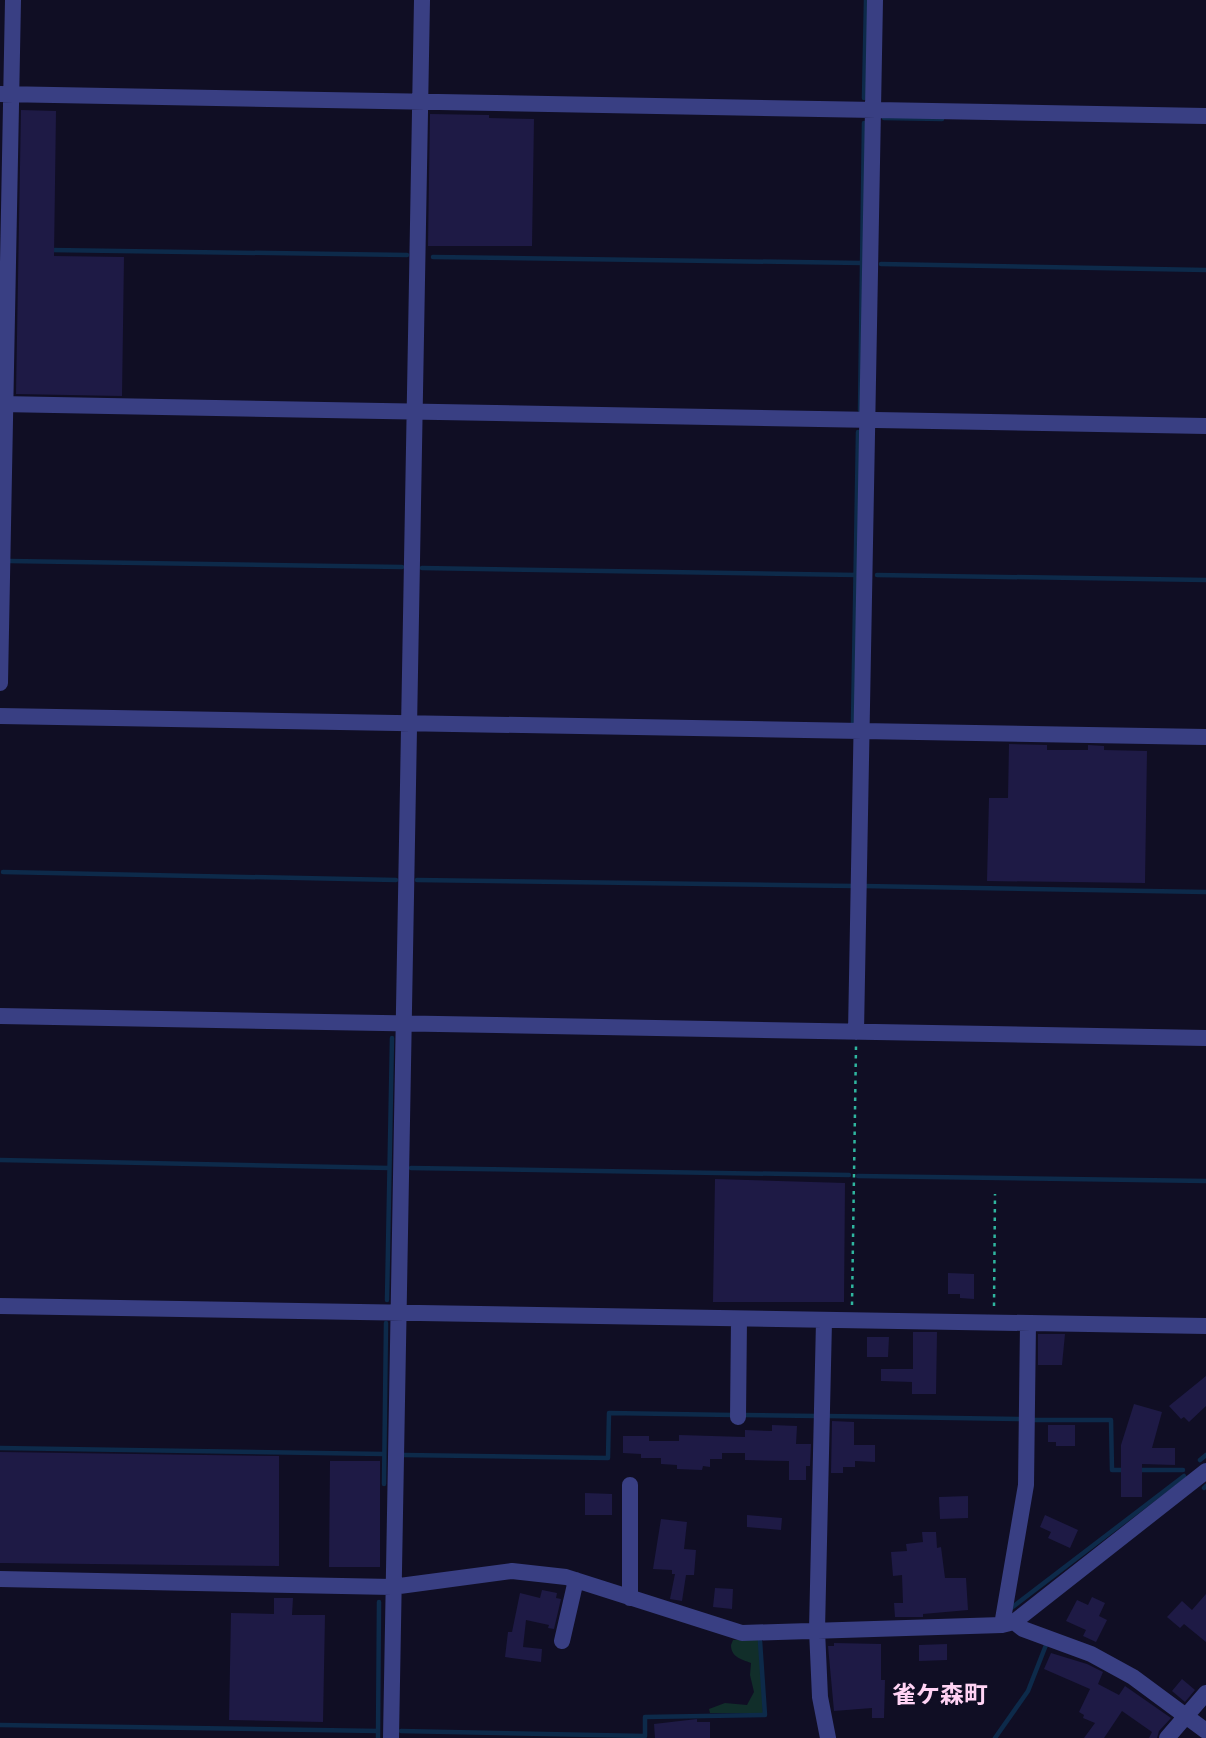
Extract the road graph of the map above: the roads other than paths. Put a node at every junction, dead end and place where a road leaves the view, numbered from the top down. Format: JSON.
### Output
{"nodes":[{"id":1,"x":13,"y":0,"type":"edge"},
{"id":2,"x":422,"y":0,"type":"edge"},
{"id":3,"x":874,"y":0,"type":"edge"},
{"id":4,"x":6,"y":94,"type":"edge"},
{"id":5,"x":419,"y":102,"type":"junction"},
{"id":6,"x":873,"y":109,"type":"junction"},
{"id":7,"x":1206,"y":116,"type":"edge"},
{"id":8,"x":2,"y":404,"type":"edge"},
{"id":9,"x":414,"y":413,"type":"junction"},
{"id":10,"x":868,"y":419,"type":"junction"},
{"id":11,"x":1206,"y":426,"type":"edge"},
{"id":12,"x":0,"y":683,"type":"edge"},
{"id":13,"x":0,"y":716,"type":"edge"},
{"id":14,"x":409,"y":723,"type":"junction"},
{"id":15,"x":862,"y":730,"type":"junction"},
{"id":16,"x":1206,"y":737,"type":"edge"},
{"id":17,"x":0,"y":1016,"type":"edge"},
{"id":18,"x":403,"y":1024,"type":"junction"},
{"id":19,"x":856,"y":1032,"type":"junction"},
{"id":20,"x":1206,"y":1038,"type":"edge"},
{"id":21,"x":0,"y":1306,"type":"edge"},
{"id":22,"x":398,"y":1313,"type":"junction"},
{"id":23,"x":739,"y":1319,"type":"junction"},
{"id":24,"x":824,"y":1321,"type":"junction"},
{"id":25,"x":1028,"y":1324,"type":"junction"},
{"id":26,"x":1206,"y":1326,"type":"edge"},
{"id":27,"x":738,"y":1417,"type":"dead end"},
{"id":28,"x":1206,"y":1471,"type":"edge"},
{"id":29,"x":630,"y":1485,"type":"dead end"},
{"id":30,"x":0,"y":1578,"type":"edge"},
{"id":31,"x":576,"y":1580,"type":"junction"},
{"id":32,"x":393,"y":1587,"type":"junction"},
{"id":33,"x":630,"y":1598,"type":"junction"},
{"id":34,"x":1008,"y":1623,"type":"junction"},
{"id":35,"x":817,"y":1630,"type":"junction"},
{"id":36,"x":562,"y":1641,"type":"dead end"},
{"id":37,"x":1206,"y":1693,"type":"edge"},
{"id":38,"x":1186,"y":1716,"type":"junction"},
{"id":39,"x":1206,"y":1731,"type":"edge"},
{"id":40,"x":391,"y":1738,"type":"edge"},
{"id":41,"x":828,"y":1738,"type":"edge"},
{"id":42,"x":1167,"y":1738,"type":"edge"}],
"edges":[{"from":1,"to":4,"type":"street"},
{"from":2,"to":5,"type":"street"},
{"from":3,"to":6,"type":"street"},
{"from":4,"to":5,"type":"street"},
{"from":4,"to":8,"type":"street"},
{"from":5,"to":6,"type":"street"},
{"from":5,"to":9,"type":"street"},
{"from":6,"to":7,"type":"street"},
{"from":6,"to":10,"type":"street"},
{"from":8,"to":9,"type":"street"},
{"from":8,"to":12,"type":"street"},
{"from":9,"to":10,"type":"street"},
{"from":9,"to":14,"type":"street"},
{"from":10,"to":11,"type":"street"},
{"from":10,"to":15,"type":"street"},
{"from":13,"to":14,"type":"street"},
{"from":14,"to":15,"type":"street"},
{"from":14,"to":18,"type":"street"},
{"from":15,"to":16,"type":"street"},
{"from":15,"to":19,"type":"street"},
{"from":17,"to":18,"type":"street"},
{"from":18,"to":19,"type":"street"},
{"from":18,"to":22,"type":"street"},
{"from":19,"to":20,"type":"street"},
{"from":21,"to":22,"type":"street"},
{"from":22,"to":23,"type":"street"},
{"from":22,"to":32,"type":"street"},
{"from":23,"to":24,"type":"street"},
{"from":23,"to":27,"type":"street"},
{"from":24,"to":25,"type":"street"},
{"from":24,"to":35,"type":"street"},
{"from":25,"to":26,"type":"street"},
{"from":25,"to":34,"type":"street"},
{"from":28,"to":34,"type":"street"},
{"from":29,"to":33,"type":"street"},
{"from":30,"to":32,"type":"street"},
{"from":31,"to":32,"type":"street"},
{"from":31,"to":33,"type":"street"},
{"from":31,"to":36,"type":"street"},
{"from":32,"to":40,"type":"street"},
{"from":33,"to":35,"type":"street"},
{"from":34,"to":35,"type":"street"},
{"from":34,"to":38,"type":"street"},
{"from":35,"to":41,"type":"street"},
{"from":37,"to":38,"type":"street"},
{"from":38,"to":39,"type":"street"},
{"from":38,"to":42,"type":"street"}]}
